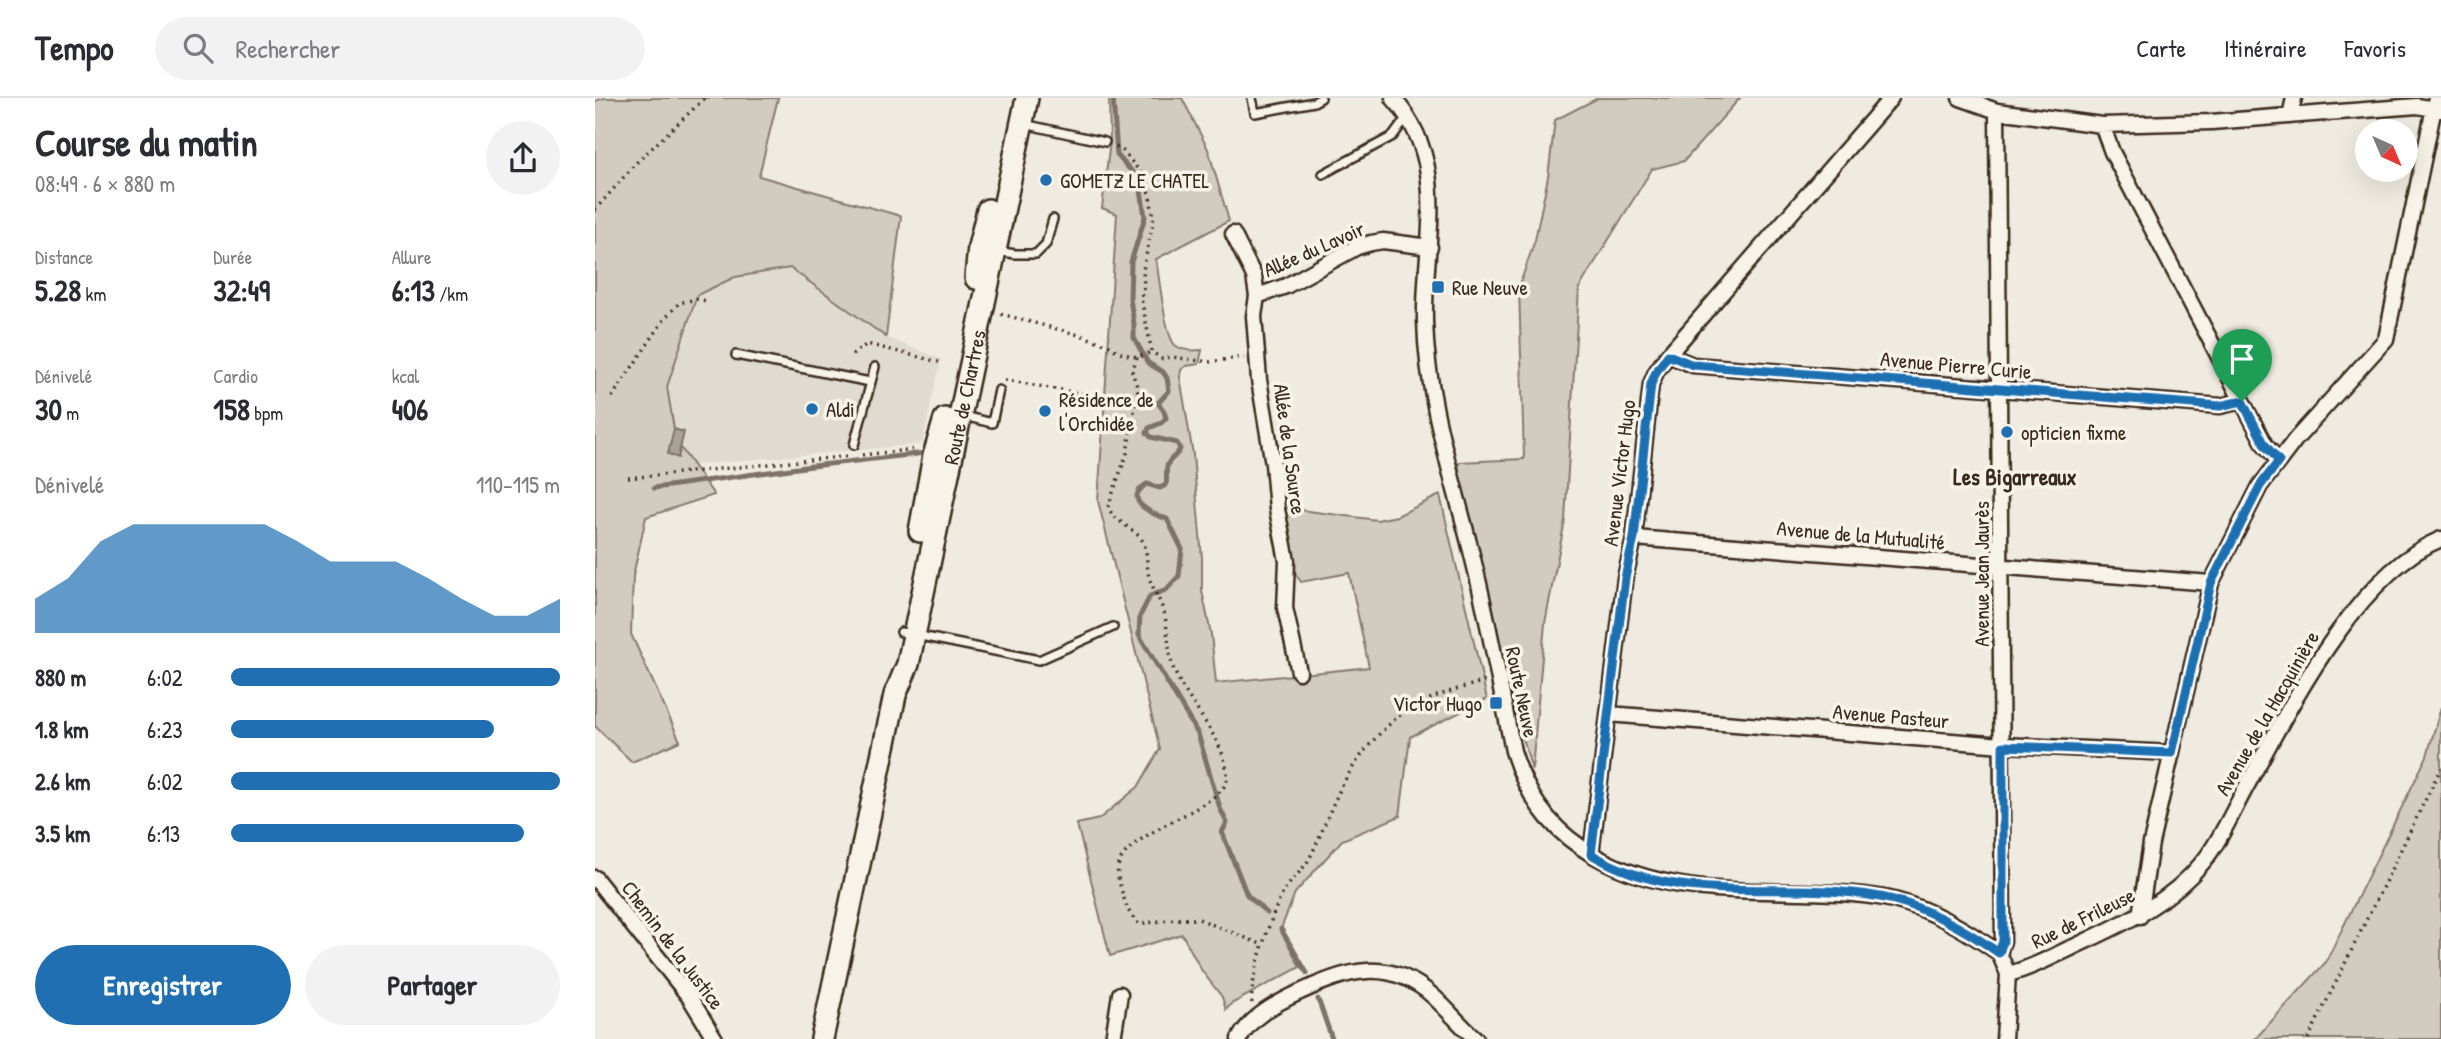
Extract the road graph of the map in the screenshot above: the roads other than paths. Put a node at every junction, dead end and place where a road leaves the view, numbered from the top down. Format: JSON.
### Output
{"nodes":[{"id":1,"x":1015,"y":98,"type":"edge"},
{"id":2,"x":1027,"y":98,"type":"edge"},
{"id":3,"x":1252,"y":98,"type":"edge"},
{"id":4,"x":1321,"y":98,"type":"edge"},
{"id":5,"x":1393,"y":98,"type":"edge"},
{"id":6,"x":1891,"y":98,"type":"edge"},
{"id":7,"x":1960,"y":98,"type":"edge"},
{"id":8,"x":2294,"y":98,"type":"edge"},
{"id":9,"x":2437,"y":105,"type":"edge"},
{"id":10,"x":1997,"y":111,"type":"junction"},
{"id":11,"x":1408,"y":116,"type":"junction"},
{"id":12,"x":2290,"y":116,"type":"junction"},
{"id":13,"x":1021,"y":123,"type":"junction"},
{"id":14,"x":2102,"y":125,"type":"junction"},
{"id":15,"x":1105,"y":142,"type":"road end"},
{"id":16,"x":1323,"y":174,"type":"dead end"},
{"id":17,"x":1053,"y":219,"type":"dead end"},
{"id":18,"x":1233,"y":234,"type":"dead end"},
{"id":19,"x":1430,"y":247,"type":"junction"},
{"id":20,"x":986,"y":249,"type":"junction"},
{"id":21,"x":1257,"y":296,"type":"junction"},
{"id":22,"x":736,"y":355,"type":"dead end"},
{"id":23,"x":1668,"y":355,"type":"junction"},
{"id":24,"x":874,"y":367,"type":"dead end"},
{"id":25,"x":870,"y":382,"type":"junction"},
{"id":26,"x":999,"y":390,"type":"dead end"},
{"id":27,"x":2000,"y":390,"type":"junction"},
{"id":28,"x":2242,"y":401,"type":"junction"},
{"id":29,"x":954,"y":412,"type":"junction"},
{"id":30,"x":854,"y":445,"type":"dead end"},
{"id":31,"x":2279,"y":461,"type":"junction"},
{"id":32,"x":1634,"y":538,"type":"junction"},
{"id":33,"x":2441,"y":539,"type":"edge"},
{"id":34,"x":2002,"y":567,"type":"junction"},
{"id":35,"x":2211,"y":583,"type":"junction"},
{"id":36,"x":1113,"y":627,"type":"dead end"},
{"id":37,"x":908,"y":634,"type":"junction"},
{"id":38,"x":1299,"y":673,"type":"dead end"},
{"id":39,"x":1608,"y":714,"type":"junction"},
{"id":40,"x":2003,"y":746,"type":"junction"},
{"id":41,"x":2172,"y":753,"type":"junction"},
{"id":42,"x":1591,"y":854,"type":"junction"},
{"id":43,"x":2202,"y":863,"type":"joint"},
{"id":44,"x":595,"y":878,"type":"edge"},
{"id":45,"x":2140,"y":916,"type":"junction"},
{"id":46,"x":1999,"y":953,"type":"junction"},
{"id":47,"x":2008,"y":974,"type":"junction"},
{"id":48,"x":1120,"y":994,"type":"dead end"},
{"id":49,"x":715,"y":1039,"type":"edge"},
{"id":50,"x":822,"y":1039,"type":"edge"},
{"id":51,"x":1113,"y":1039,"type":"edge"},
{"id":52,"x":1239,"y":1039,"type":"edge"},
{"id":53,"x":1476,"y":1039,"type":"edge"},
{"id":54,"x":2004,"y":1039,"type":"edge"}],
"edges":[{"from":1,"to":20,"type":"main road","name":"Route de Chartres"},
{"from":2,"to":13,"type":"main road","name":"Route de Chartres"},
{"from":3,"to":4,"type":"lane"},
{"from":5,"to":11,"type":"street","name":"Route Neuve"},
{"from":6,"to":23,"type":"street","name":"Avenue Victor Hugo"},
{"from":7,"to":10,"type":"street"},
{"from":8,"to":12,"type":"street"},
{"from":9,"to":12,"type":"street"},
{"from":9,"to":31,"type":"street"},
{"from":10,"to":14,"type":"street"},
{"from":10,"to":27,"type":"street","name":"Avenue Jean Jaurès"},
{"from":11,"to":16,"type":"lane"},
{"from":11,"to":19,"type":"street","name":"Route Neuve"},
{"from":12,"to":14,"type":"street"},
{"from":13,"to":15,"type":"lane"},
{"from":13,"to":20,"type":"main road","name":"Route de Chartres"},
{"from":14,"to":28,"type":"street"},
{"from":17,"to":20,"type":"lane"},
{"from":18,"to":21,"type":"street","name":"Allée de la Source"},
{"from":19,"to":21,"type":"street","name":"Allée du Lavoir"},
{"from":19,"to":42,"type":"street","name":"Route Neuve"},
{"from":20,"to":29,"type":"main road","name":"Route de Chartres"},
{"from":21,"to":38,"type":"street","name":"Allée de la Source"},
{"from":22,"to":25,"type":"lane"},
{"from":23,"to":27,"type":"street","name":"Avenue Pierre Curie"},
{"from":23,"to":32,"type":"street","name":"Avenue Victor Hugo"},
{"from":24,"to":25,"type":"lane"},
{"from":25,"to":30,"type":"lane"},
{"from":26,"to":29,"type":"lane"},
{"from":27,"to":28,"type":"street","name":"Avenue Pierre Curie"},
{"from":27,"to":34,"type":"street","name":"Avenue Jean Jaurès"},
{"from":28,"to":31,"type":"street"},
{"from":29,"to":37,"type":"main road","name":"Route de Chartres"},
{"from":29,"to":37,"type":"main road","name":"Route de Chartres"},
{"from":31,"to":35,"type":"street"},
{"from":32,"to":34,"type":"street","name":"Avenue de la Mutualité"},
{"from":32,"to":39,"type":"street","name":"Avenue Victor Hugo"},
{"from":33,"to":43,"type":"street","name":"Avenue de la Hacquinière"},
{"from":34,"to":35,"type":"street","name":"Avenue de la Mutualité"},
{"from":34,"to":40,"type":"street","name":"Avenue Jean Jaurès"},
{"from":35,"to":41,"type":"street"},
{"from":36,"to":37,"type":"lane"},
{"from":37,"to":50,"type":"main road","name":"Route de Chartres"},
{"from":39,"to":40,"type":"street","name":"Avenue Pasteur"},
{"from":39,"to":42,"type":"street","name":"Avenue Victor Hugo"},
{"from":40,"to":41,"type":"street","name":"Avenue Pasteur"},
{"from":40,"to":46,"type":"street","name":"Avenue Jean Jaurès"},
{"from":41,"to":45,"type":"street"},
{"from":42,"to":46,"type":"street","name":"Route Neuve"},
{"from":43,"to":45,"type":"street","name":"Rue de Frileuse"},
{"from":44,"to":49,"type":"street","name":"Chemin de la Justice"},
{"from":45,"to":47,"type":"street","name":"Rue de Frileuse"},
{"from":46,"to":47,"type":"street"},
{"from":47,"to":54,"type":"street"},
{"from":48,"to":51,"type":"street"},
{"from":52,"to":53,"type":"street"}]}
